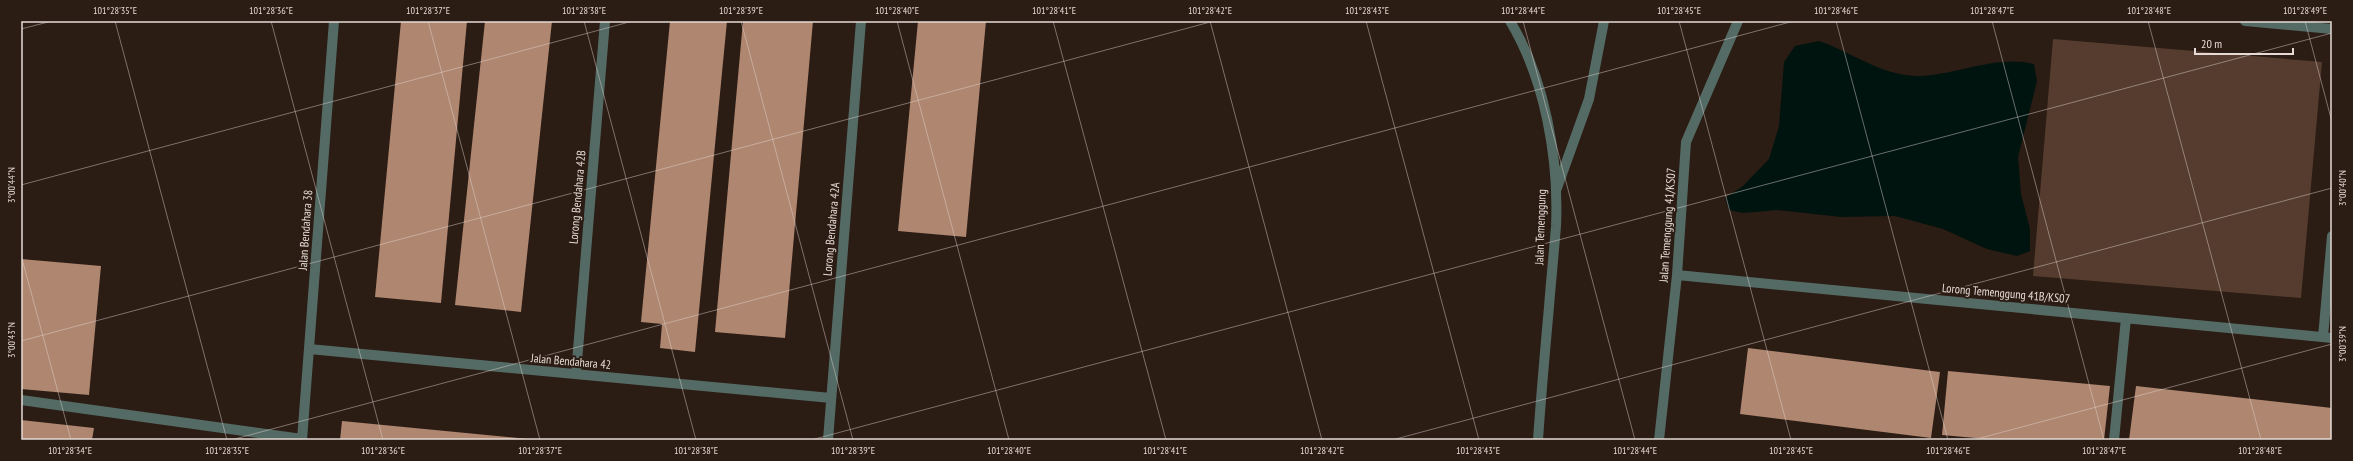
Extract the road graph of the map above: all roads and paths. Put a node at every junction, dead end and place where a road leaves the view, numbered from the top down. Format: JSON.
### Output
{"nodes":[{"id":1,"x":334,"y":21,"type":"edge"},
{"id":2,"x":605,"y":21,"type":"edge"},
{"id":3,"x":861,"y":21,"type":"edge"},
{"id":4,"x":1510,"y":21,"type":"edge"},
{"id":5,"x":1604,"y":21,"type":"edge"},
{"id":6,"x":1738,"y":21,"type":"edge"},
{"id":7,"x":2245,"y":21,"type":"edge"},
{"id":8,"x":2332,"y":29,"type":"edge"},
{"id":9,"x":1555,"y":193,"type":"junction"},
{"id":10,"x":2332,"y":236,"type":"edge"},
{"id":11,"x":1677,"y":275,"type":"junction"},
{"id":12,"x":2126,"y":318,"type":"junction"},
{"id":13,"x":2327,"y":337,"type":"edge"},
{"id":14,"x":309,"y":349,"type":"junction"},
{"id":15,"x":576,"y":374,"type":"junction"},
{"id":16,"x":831,"y":398,"type":"junction"},
{"id":17,"x":21,"y":400,"type":"edge"},
{"id":18,"x":302,"y":440,"type":"edge"},
{"id":19,"x":828,"y":440,"type":"edge"},
{"id":20,"x":1538,"y":440,"type":"edge"},
{"id":21,"x":1659,"y":440,"type":"edge"},
{"id":22,"x":2114,"y":440,"type":"edge"}],
"edges":[{"from":1,"to":14,"type":"street","name":"Jalan Bendahara 38"},
{"from":2,"to":15,"type":"street","name":"Lorong Bendahara 42B"},
{"from":3,"to":16,"type":"street","name":"Lorong Bendahara 42A"},
{"from":4,"to":9,"type":"street","name":"Jalan Temenggung"},
{"from":5,"to":9,"type":"street"},
{"from":6,"to":11,"type":"street","name":"Jalan Temenggung 41/KS07"},
{"from":7,"to":8,"type":"street"},
{"from":9,"to":20,"type":"street","name":"Jalan Temenggung"},
{"from":10,"to":13,"type":"street"},
{"from":11,"to":12,"type":"street","name":"Lorong Temenggung 41B/KS07"},
{"from":11,"to":21,"type":"street","name":"Jalan Temenggung 41/KS07"},
{"from":12,"to":13,"type":"street","name":"Lorong Temenggung 41B/KS07"},
{"from":12,"to":22,"type":"street"},
{"from":14,"to":15,"type":"street","name":"Jalan Bendahara 42"},
{"from":14,"to":18,"type":"street","name":"Jalan Bendahara 38"},
{"from":15,"to":16,"type":"street","name":"Jalan Bendahara 42"},
{"from":16,"to":19,"type":"street","name":"Lorong Bendahara 42A"},
{"from":17,"to":18,"type":"street"}]}
